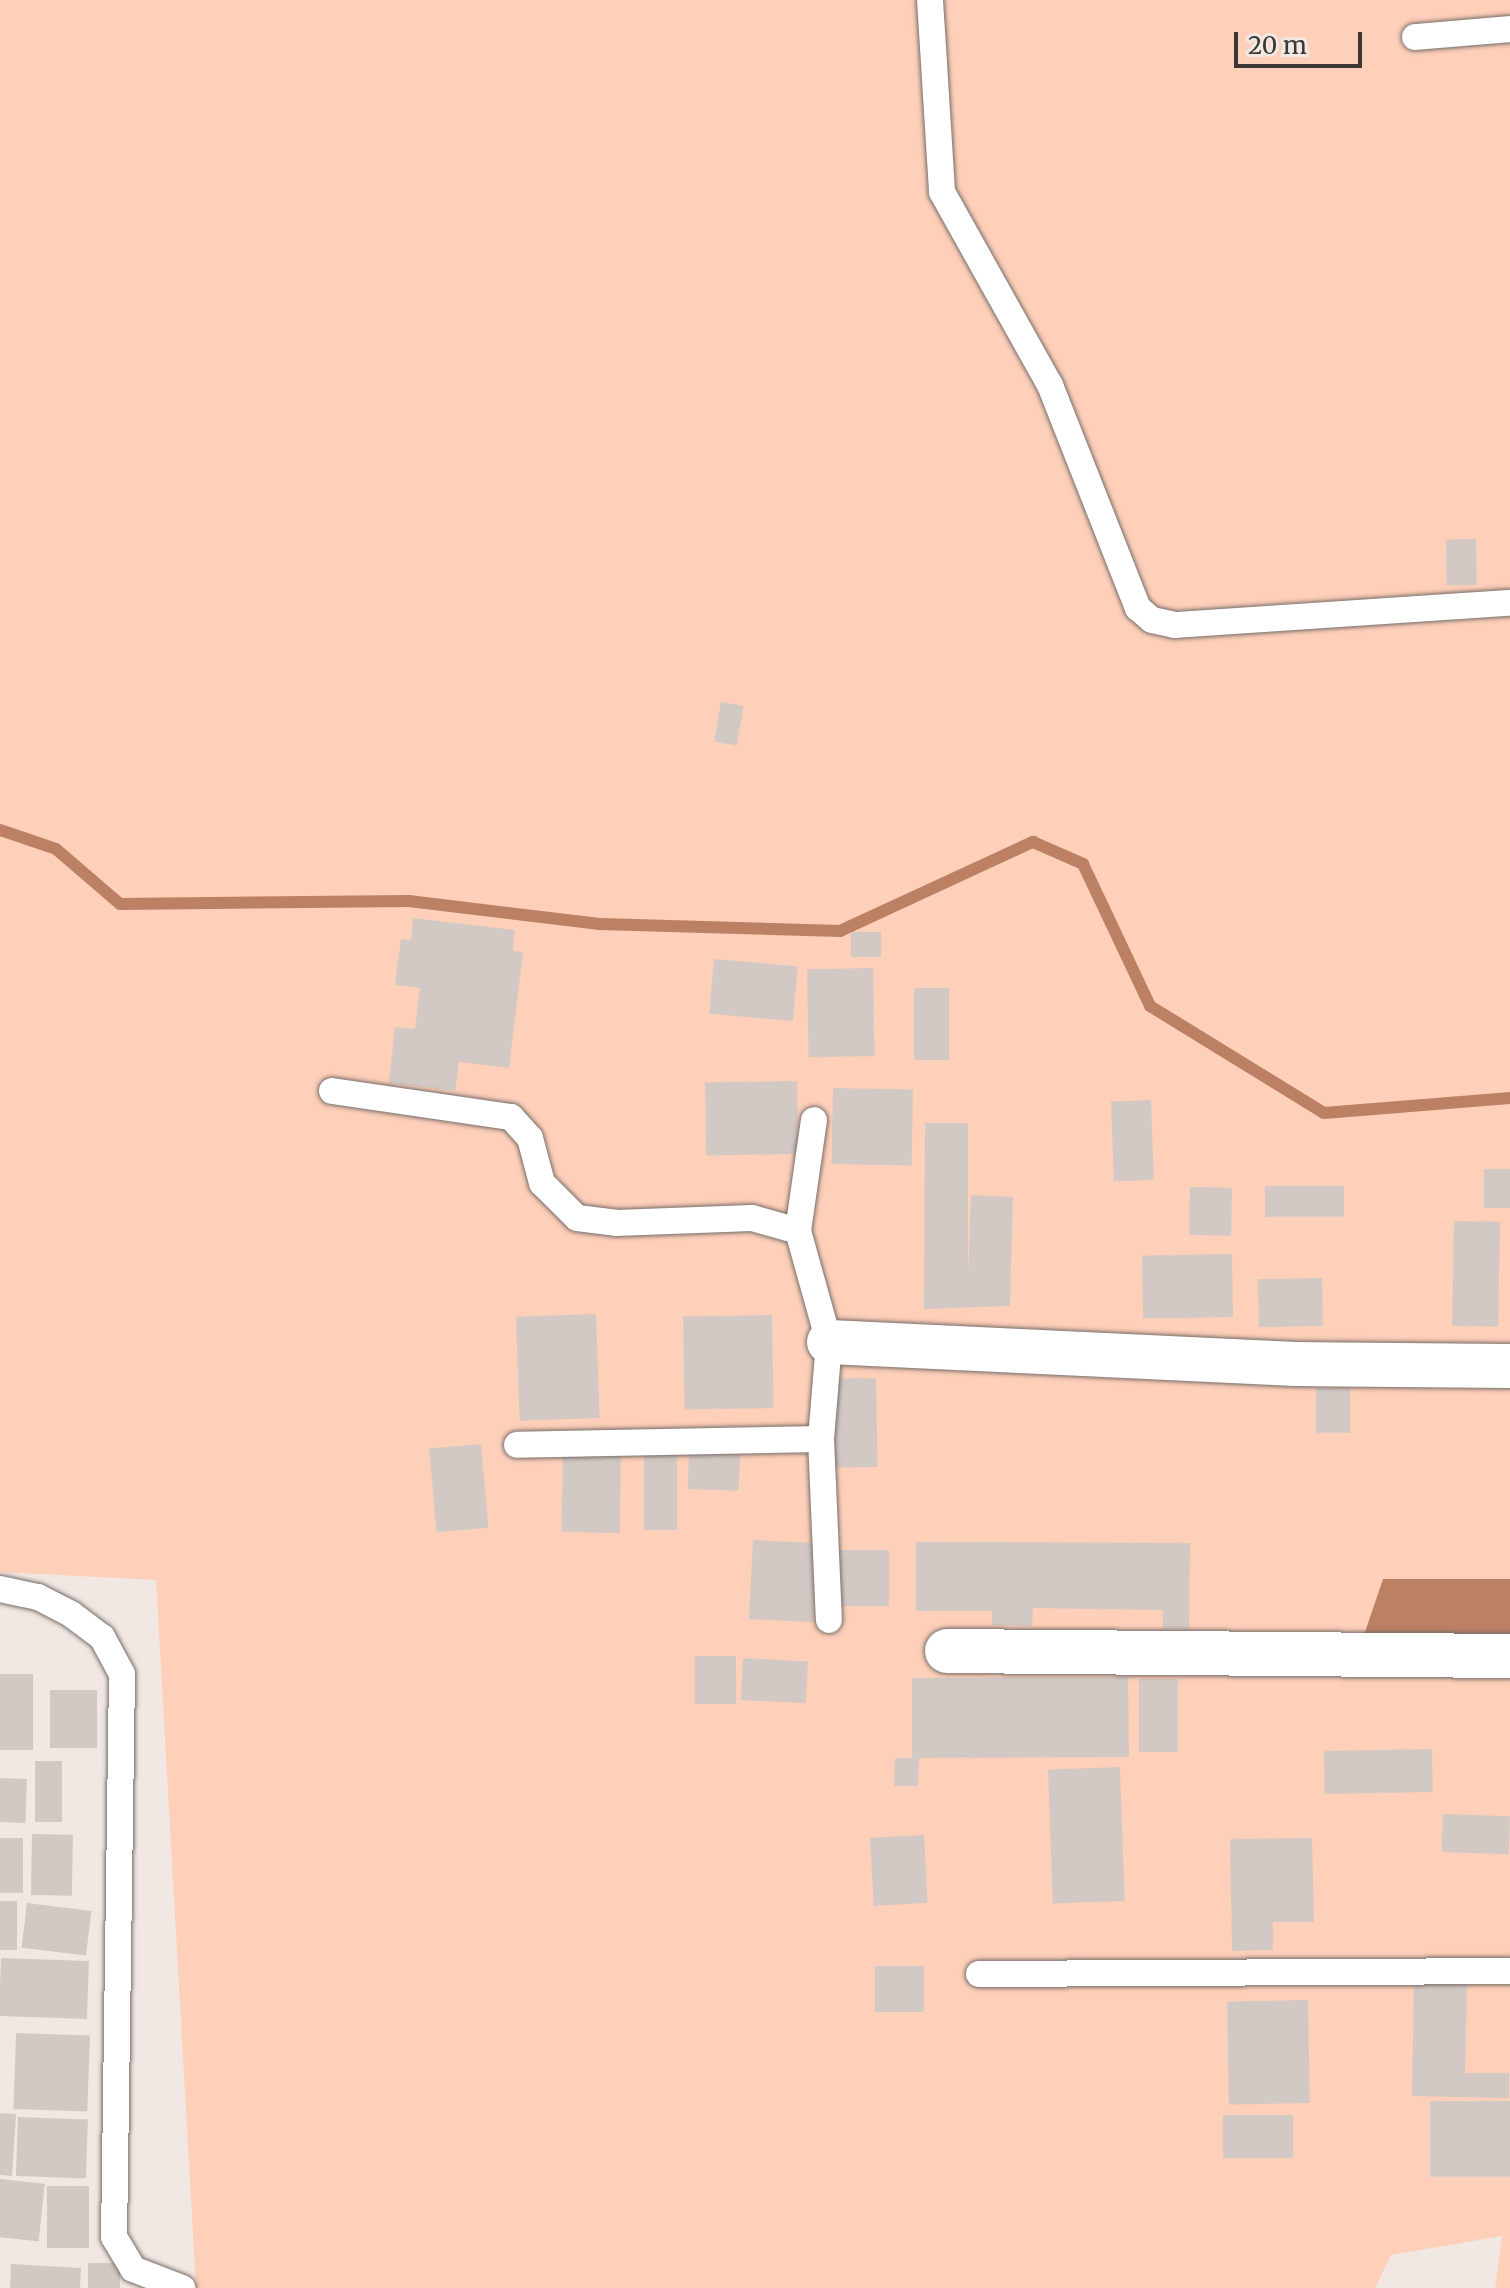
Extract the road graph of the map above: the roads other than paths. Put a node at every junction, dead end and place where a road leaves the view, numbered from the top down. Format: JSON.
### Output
{"nodes":[{"id":1,"x":930,"y":0,"type":"edge"},
{"id":2,"x":1510,"y":29,"type":"edge"},
{"id":3,"x":1415,"y":37,"type":"dead end"},
{"id":4,"x":1510,"y":603,"type":"edge"},
{"id":5,"x":332,"y":1091,"type":"dead end"},
{"id":6,"x":814,"y":1120,"type":"dead end"},
{"id":7,"x":798,"y":1231,"type":"junction"},
{"id":8,"x":829,"y":1342,"type":"junction"},
{"id":9,"x":1510,"y":1366,"type":"edge"},
{"id":10,"x":821,"y":1439,"type":"junction"},
{"id":11,"x":517,"y":1445,"type":"dead end"},
{"id":12,"x":0,"y":1589,"type":"edge"},
{"id":13,"x":829,"y":1620,"type":"dead end"},
{"id":14,"x":947,"y":1651,"type":"dead end"},
{"id":15,"x":1510,"y":1656,"type":"edge"},
{"id":16,"x":1510,"y":1971,"type":"edge"},
{"id":17,"x":979,"y":1974,"type":"dead end"},
{"id":18,"x":182,"y":2288,"type":"edge"}],
"edges":[{"from":1,"to":4,"type":"lane"},
{"from":2,"to":3,"type":"lane"},
{"from":5,"to":7,"type":"lane"},
{"from":6,"to":7,"type":"lane"},
{"from":7,"to":8,"type":"lane"},
{"from":8,"to":9,"type":"street"},
{"from":8,"to":10,"type":"lane"},
{"from":10,"to":11,"type":"lane"},
{"from":10,"to":13,"type":"lane"},
{"from":12,"to":18,"type":"lane"},
{"from":14,"to":15,"type":"street"},
{"from":16,"to":17,"type":"lane"}]}
